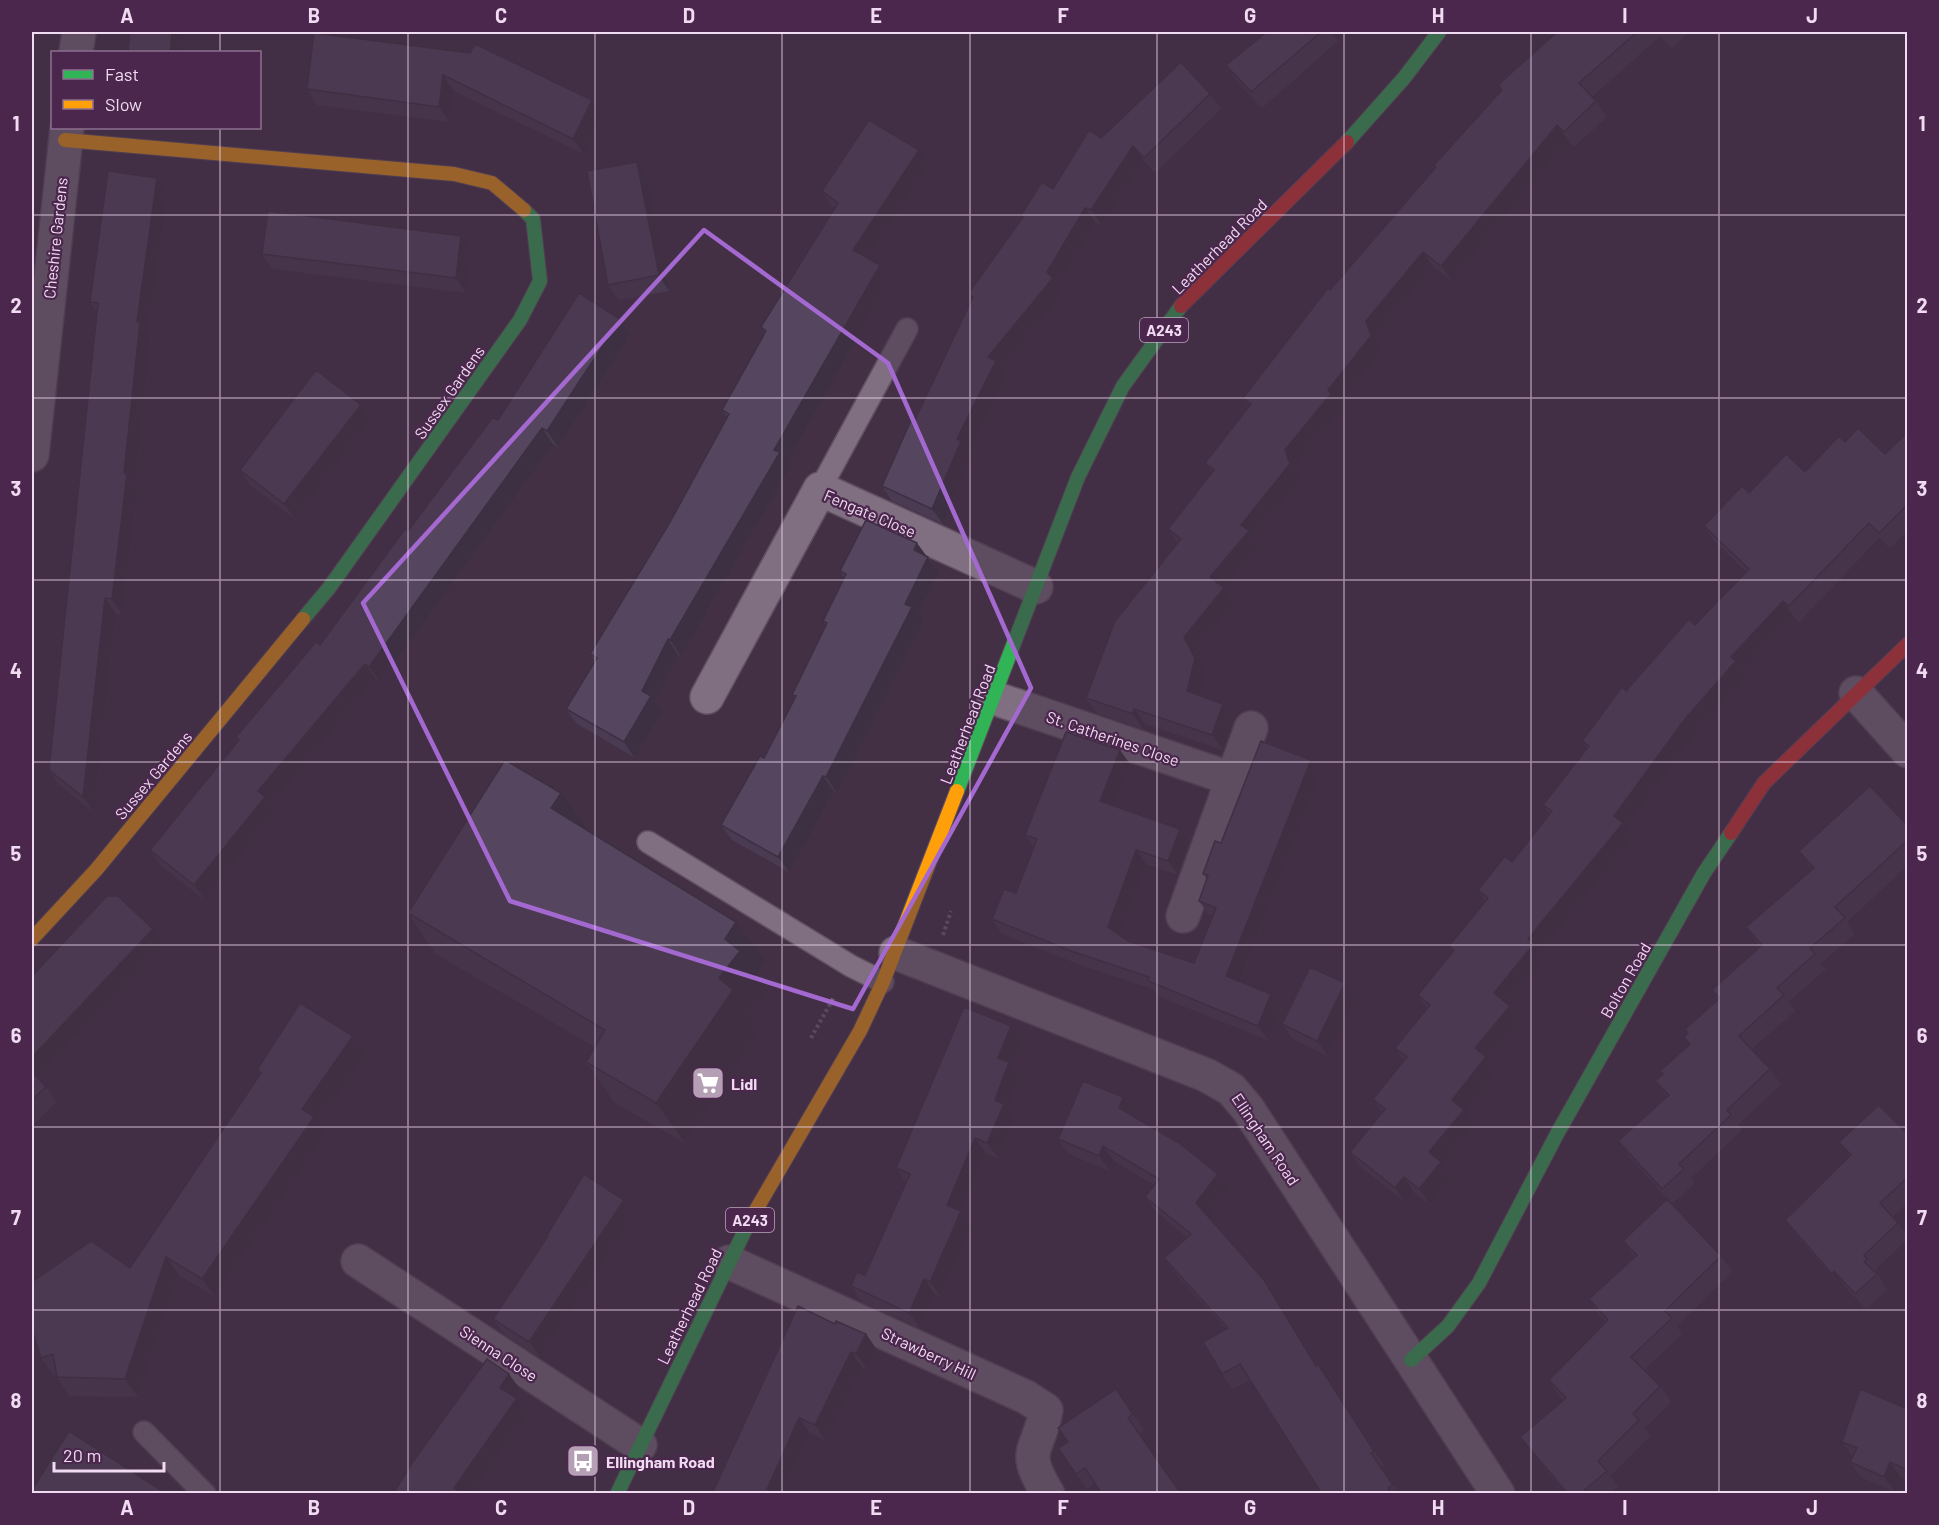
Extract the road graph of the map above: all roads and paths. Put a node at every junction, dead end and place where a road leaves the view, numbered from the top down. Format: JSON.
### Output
{"nodes":[{"id":1,"x":79,"y":32,"type":"edge"},
{"id":2,"x":1438,"y":32,"type":"edge"},
{"id":3,"x":76,"y":51,"type":"edge"},
{"id":4,"x":66,"y":134,"type":"edge"},
{"id":5,"x":907,"y":329,"type":"dead end"},
{"id":6,"x":32,"y":456,"type":"edge"},
{"id":7,"x":820,"y":489,"type":"junction"},
{"id":8,"x":1036,"y":586,"type":"junction"},
{"id":9,"x":1908,"y":644,"type":"edge"},
{"id":10,"x":1856,"y":693,"type":"junction"},
{"id":11,"x":707,"y":697,"type":"dead end"},
{"id":12,"x":994,"y":698,"type":"junction"},
{"id":13,"x":1251,"y":728,"type":"dead end"},
{"id":14,"x":1908,"y":751,"type":"edge"},
{"id":15,"x":1232,"y":779,"type":"junction"},
{"id":16,"x":648,"y":842,"type":"dead end"},
{"id":17,"x":1183,"y":916,"type":"dead end"},
{"id":18,"x":32,"y":939,"type":"edge"},
{"id":19,"x":896,"y":953,"type":"junction"},
{"id":20,"x":851,"y":966,"type":"junction"},
{"id":21,"x":883,"y":982,"type":"junction"},
{"id":22,"x":806,"y":1048,"type":"dead end"},
{"id":23,"x":358,"y":1261,"type":"dead end"},
{"id":24,"x":729,"y":1262,"type":"junction"},
{"id":25,"x":1411,"y":1360,"type":"junction"},
{"id":26,"x":144,"y":1432,"type":"dead end"},
{"id":27,"x":640,"y":1445,"type":"junction"},
{"id":28,"x":205,"y":1494,"type":"edge"},
{"id":29,"x":617,"y":1494,"type":"edge"},
{"id":30,"x":1048,"y":1494,"type":"edge"},
{"id":31,"x":1498,"y":1494,"type":"edge"}],
"edges":[{"from":1,"to":3,"type":"street"},
{"from":2,"to":8,"type":"main road","name":"Leatherhead Road","number":"A243"},
{"from":4,"to":6,"type":"street","name":"Cheshire Gardens"},
{"from":4,"to":18,"type":"main road","name":"Sussex Gardens"},
{"from":5,"to":7,"type":"lane"},
{"from":7,"to":8,"type":"street","name":"Fengate Close"},
{"from":7,"to":11,"type":"street","name":"Fengate Close"},
{"from":8,"to":12,"type":"main road","name":"Leatherhead Road","number":"A243"},
{"from":9,"to":10,"type":"main road","name":"Bolton Road"},
{"from":10,"to":14,"type":"street"},
{"from":10,"to":25,"type":"main road","name":"Bolton Road"},
{"from":12,"to":15,"type":"street","name":"St. Catherines Close"},
{"from":12,"to":19,"type":"main road","name":"Leatherhead Road","number":"A243"},
{"from":13,"to":15,"type":"street"},
{"from":15,"to":17,"type":"street"},
{"from":16,"to":20,"type":"lane"},
{"from":19,"to":21,"type":"main road","name":"Leatherhead Road","number":"A243"},
{"from":19,"to":25,"type":"street","name":"Ellingham Road"},
{"from":20,"to":21,"type":"lane"},
{"from":20,"to":22,"type":"path"},
{"from":21,"to":24,"type":"main road","name":"Leatherhead Road","number":"A243"},
{"from":23,"to":27,"type":"street","name":"Sienna Close"},
{"from":24,"to":27,"type":"main road","name":"Leatherhead Road","number":"A243"},
{"from":24,"to":30,"type":"street","name":"Strawberry Hill"},
{"from":25,"to":31,"type":"street","name":"Ellingham Road"},
{"from":26,"to":28,"type":"lane"},
{"from":27,"to":29,"type":"main road","name":"Leatherhead Road","number":"A243"}]}
